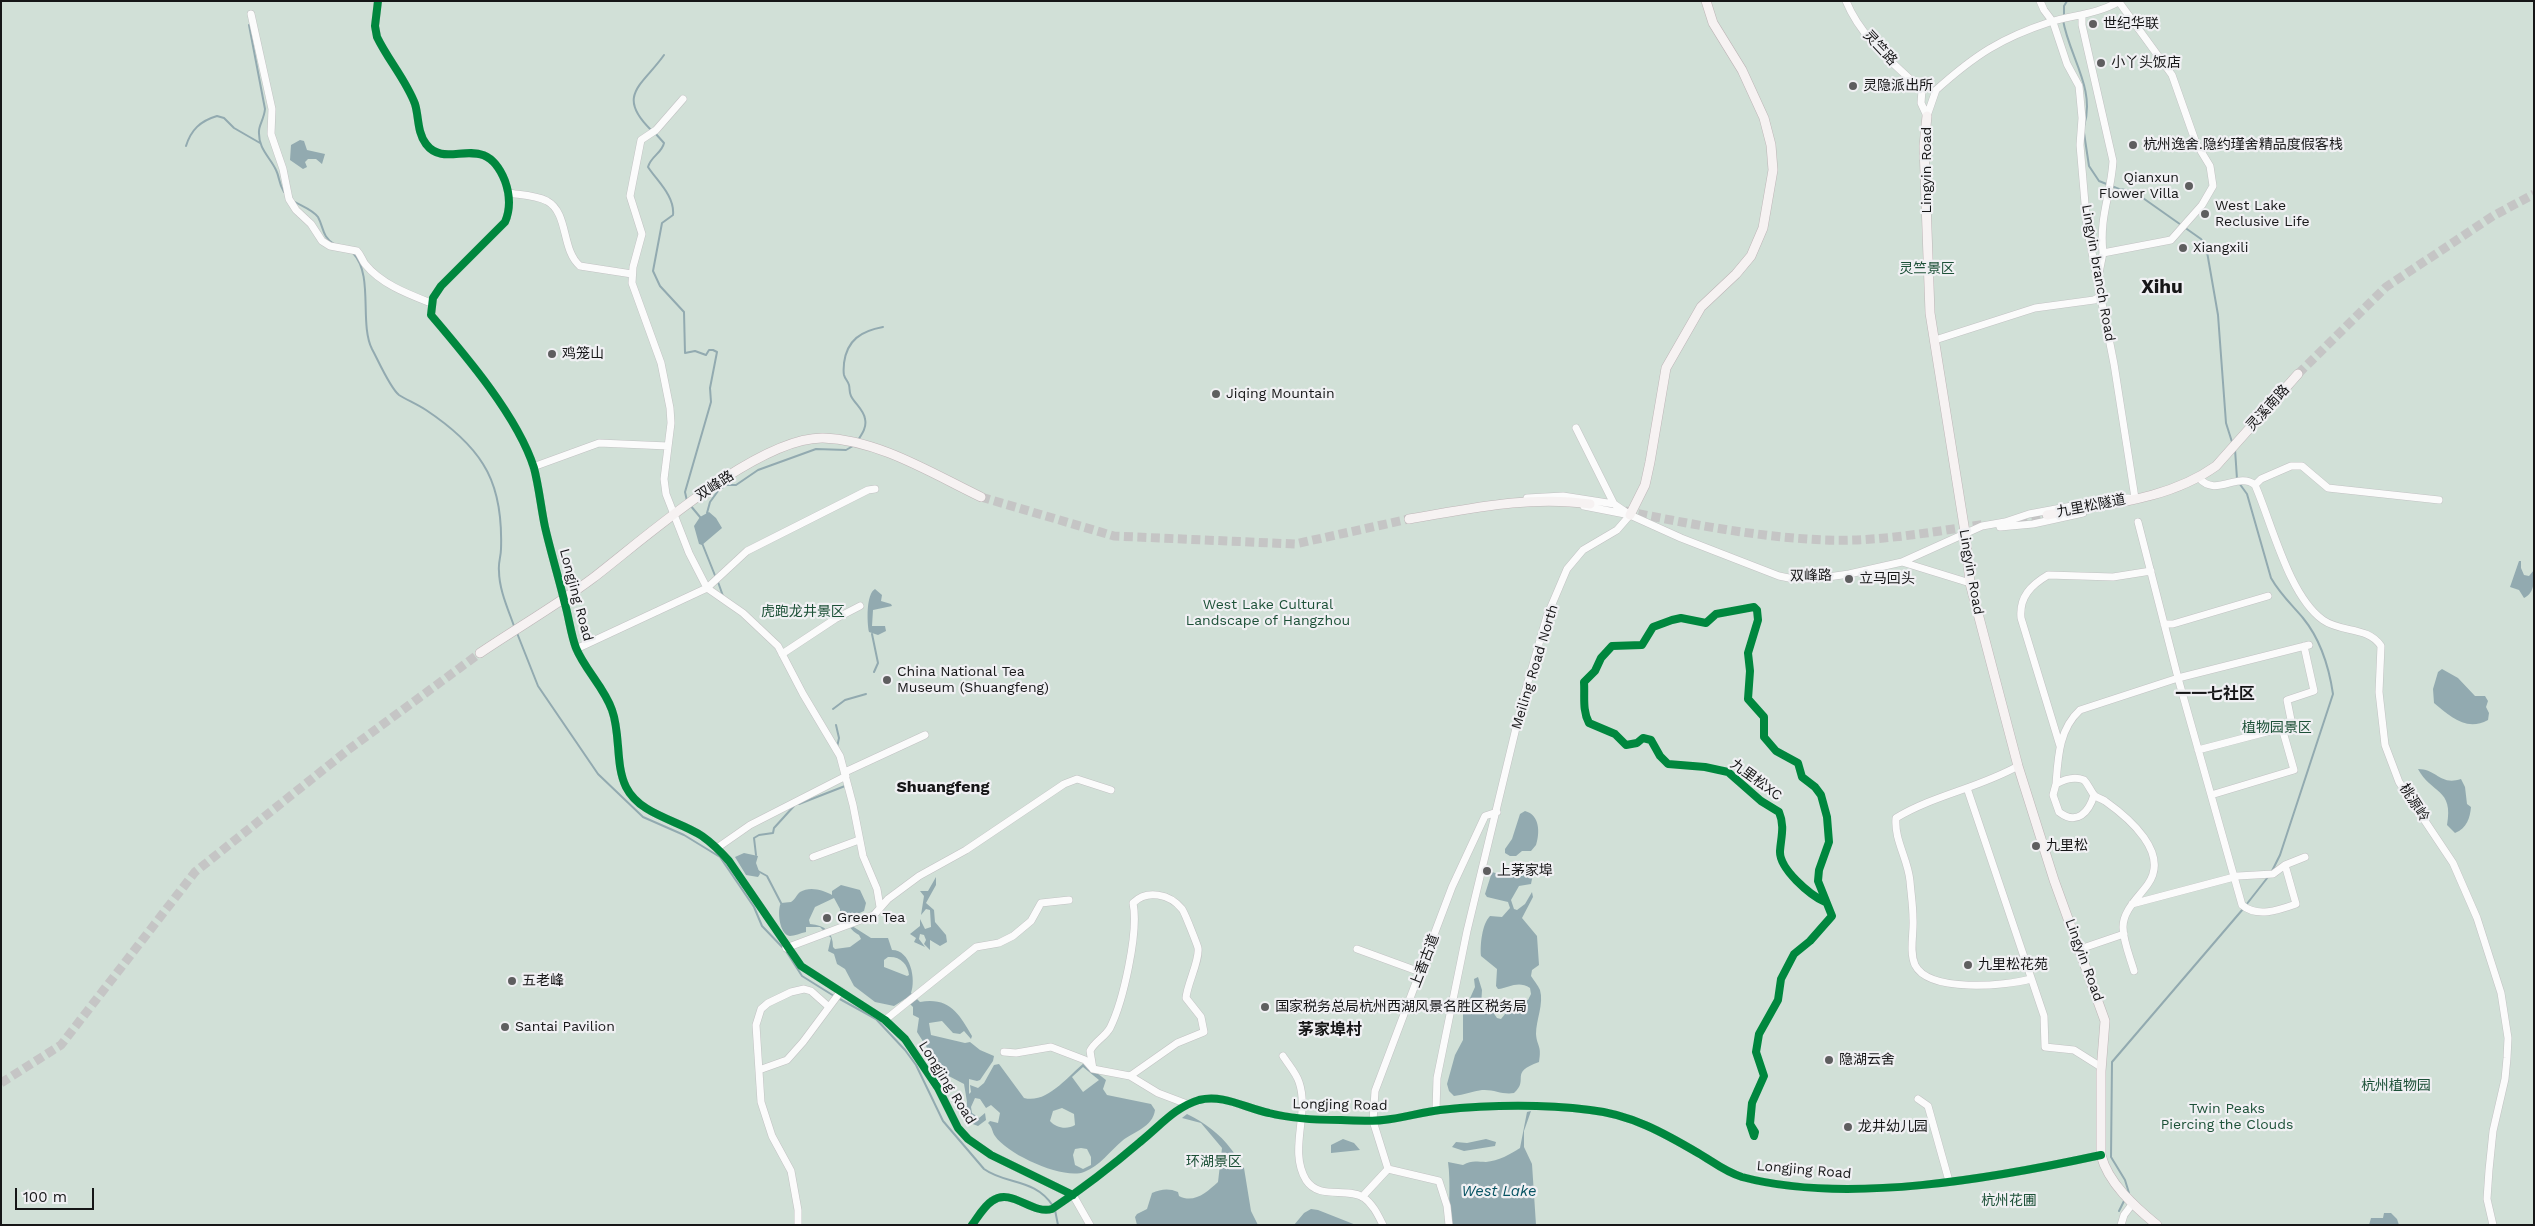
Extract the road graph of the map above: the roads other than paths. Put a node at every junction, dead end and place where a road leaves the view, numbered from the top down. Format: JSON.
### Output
{"nodes":[{"id":1,"x":378,"y":1,"type":"edge"},
{"id":2,"x":1706,"y":1,"type":"edge"},
{"id":3,"x":1846,"y":1,"type":"edge"},
{"id":4,"x":2040,"y":1,"type":"edge"},
{"id":5,"x":2120,"y":2,"type":"edge"},
{"id":6,"x":250,"y":14,"type":"dead end"},
{"id":7,"x":2082,"y":15,"type":"junction"},
{"id":8,"x":2055,"y":21,"type":"junction"},
{"id":9,"x":1922,"y":90,"type":"junction"},
{"id":10,"x":1936,"y":90,"type":"junction"},
{"id":11,"x":683,"y":99,"type":"dead end"},
{"id":12,"x":1927,"y":116,"type":"junction"},
{"id":13,"x":508,"y":193,"type":"junction"},
{"id":14,"x":2103,"y":253,"type":"junction"},
{"id":15,"x":632,"y":274,"type":"junction"},
{"id":16,"x":2098,"y":278,"type":"junction"},
{"id":17,"x":2102,"y":296,"type":"junction"},
{"id":18,"x":431,"y":302,"type":"junction"},
{"id":19,"x":1935,"y":340,"type":"junction"},
{"id":20,"x":2298,"y":374,"type":"tunnel mouth"},
{"id":21,"x":1576,"y":428,"type":"dead end"},
{"id":22,"x":668,"y":446,"type":"junction"},
{"id":23,"x":533,"y":467,"type":"junction"},
{"id":24,"x":2199,"y":478,"type":"junction"},
{"id":25,"x":2255,"y":485,"type":"junction"},
{"id":26,"x":875,"y":489,"type":"dead end"},
{"id":27,"x":981,"y":497,"type":"tunnel mouth"},
{"id":28,"x":2135,"y":498,"type":"junction"},
{"id":29,"x":2439,"y":500,"type":"dead end"},
{"id":30,"x":1510,"y":503,"type":"junction"},
{"id":31,"x":1590,"y":504,"type":"dead end"},
{"id":32,"x":1614,"y":504,"type":"junction"},
{"id":33,"x":674,"y":514,"type":"junction"},
{"id":34,"x":1630,"y":515,"type":"junction"},
{"id":35,"x":2047,"y":515,"type":"tunnel mouth"},
{"id":36,"x":1409,"y":519,"type":"tunnel mouth"},
{"id":37,"x":2138,"y":522,"type":"dead end"},
{"id":38,"x":1965,"y":532,"type":"junction"},
{"id":39,"x":1902,"y":562,"type":"junction"},
{"id":40,"x":2151,"y":571,"type":"junction"},
{"id":41,"x":1970,"y":583,"type":"junction"},
{"id":42,"x":707,"y":588,"type":"junction"},
{"id":43,"x":2268,"y":596,"type":"dead end"},
{"id":44,"x":564,"y":599,"type":"junction"},
{"id":45,"x":860,"y":606,"type":"dead end"},
{"id":46,"x":2164,"y":624,"type":"junction"},
{"id":47,"x":576,"y":649,"type":"junction"},
{"id":48,"x":480,"y":653,"type":"tunnel mouth"},
{"id":49,"x":782,"y":654,"type":"junction"},
{"id":50,"x":2178,"y":678,"type":"junction"},
{"id":51,"x":2282,"y":728,"type":"junction"},
{"id":52,"x":925,"y":735,"type":"dead end"},
{"id":53,"x":2060,"y":747,"type":"junction"},
{"id":54,"x":2198,"y":750,"type":"junction"},
{"id":55,"x":2018,"y":766,"type":"junction"},
{"id":56,"x":844,"y":776,"type":"junction"},
{"id":57,"x":2056,"y":784,"type":"junction"},
{"id":58,"x":1967,"y":788,"type":"junction"},
{"id":59,"x":1111,"y":790,"type":"dead end"},
{"id":60,"x":2094,"y":795,"type":"junction"},
{"id":61,"x":2211,"y":795,"type":"junction"},
{"id":62,"x":1497,"y":812,"type":"junction"},
{"id":63,"x":859,"y":840,"type":"junction"},
{"id":64,"x":718,"y":848,"type":"junction"},
{"id":65,"x":813,"y":857,"type":"dead end"},
{"id":66,"x":2304,"y":857,"type":"dead end"},
{"id":67,"x":2285,"y":865,"type":"junction"},
{"id":68,"x":2233,"y":878,"type":"junction"},
{"id":69,"x":1069,"y":900,"type":"dead end"},
{"id":70,"x":2132,"y":904,"type":"junction"},
{"id":71,"x":880,"y":907,"type":"junction"},
{"id":72,"x":2124,"y":934,"type":"junction"},
{"id":73,"x":786,"y":948,"type":"junction"},
{"id":74,"x":2080,"y":949,"type":"junction"},
{"id":75,"x":1357,"y":950,"type":"dead end"},
{"id":76,"x":2134,"y":971,"type":"dead end"},
{"id":77,"x":1420,"y":972,"type":"junction"},
{"id":78,"x":2031,"y":979,"type":"junction"},
{"id":79,"x":838,"y":995,"type":"junction"},
{"id":80,"x":829,"y":1007,"type":"junction"},
{"id":81,"x":885,"y":1020,"type":"junction"},
{"id":82,"x":1004,"y":1052,"type":"dead end"},
{"id":83,"x":1283,"y":1056,"type":"dead end"},
{"id":84,"x":2101,"y":1067,"type":"junction"},
{"id":85,"x":1093,"y":1069,"type":"junction"},
{"id":86,"x":759,"y":1070,"type":"junction"},
{"id":87,"x":1130,"y":1076,"type":"junction"},
{"id":88,"x":1918,"y":1099,"type":"dead end"},
{"id":89,"x":1187,"y":1104,"type":"junction"},
{"id":90,"x":1436,"y":1110,"type":"junction"},
{"id":91,"x":1302,"y":1119,"type":"junction"},
{"id":92,"x":1373,"y":1121,"type":"junction"},
{"id":93,"x":2101,"y":1156,"type":"junction"},
{"id":94,"x":1388,"y":1168,"type":"junction"},
{"id":95,"x":1949,"y":1181,"type":"junction"},
{"id":96,"x":1073,"y":1195,"type":"junction"},
{"id":97,"x":1362,"y":1197,"type":"junction"},
{"id":98,"x":2133,"y":1203,"type":"junction"},
{"id":99,"x":798,"y":1225,"type":"edge"},
{"id":100,"x":972,"y":1225,"type":"edge"},
{"id":101,"x":1090,"y":1225,"type":"edge"},
{"id":102,"x":1383,"y":1225,"type":"edge"},
{"id":103,"x":1449,"y":1225,"type":"edge"},
{"id":104,"x":2121,"y":1225,"type":"edge"},
{"id":105,"x":2157,"y":1225,"type":"edge"},
{"id":106,"x":2494,"y":1225,"type":"edge"}],
"edges":[{"from":1,"to":13,"type":"street"},
{"from":2,"to":34,"type":"main road","name":"Meiling Road North"},
{"from":3,"to":9,"type":"street","name":"灵竺路"},
{"from":4,"to":8,"type":"street","name":"Lingyin branch Road"},
{"from":5,"to":7,"type":"street","name":"Lingyin Road"},
{"from":5,"to":14,"type":"street"},
{"from":6,"to":18,"type":"street"},
{"from":7,"to":8,"type":"street","name":"Lingyin Road"},
{"from":7,"to":14,"type":"street"},
{"from":8,"to":10,"type":"street","name":"Lingyin Road"},
{"from":8,"to":16,"type":"street","name":"Lingyin branch Road"},
{"from":9,"to":10,"type":"street"},
{"from":9,"to":12,"type":"street"},
{"from":10,"to":12,"type":"street","name":"Lingyin Road"},
{"from":11,"to":15,"type":"street"},
{"from":12,"to":19,"type":"main road","name":"Lingyin Road"},
{"from":13,"to":15,"type":"street"},
{"from":13,"to":18,"type":"street"},
{"from":14,"to":16,"type":"street"},
{"from":15,"to":22,"type":"street"},
{"from":16,"to":17,"type":"street","name":"Lingyin branch Road"},
{"from":17,"to":19,"type":"street"},
{"from":17,"to":28,"type":"street","name":"Lingyin branch Road"},
{"from":18,"to":23,"type":"street","name":"Longjing Road"},
{"from":19,"to":38,"type":"main road","name":"Lingyin Road"},
{"from":20,"to":24,"type":"main road","name":"灵溪南路"},
{"from":21,"to":32,"type":"street"},
{"from":22,"to":23,"type":"street"},
{"from":22,"to":33,"type":"street"},
{"from":23,"to":44,"type":"street","name":"Longjing Road"},
{"from":24,"to":25,"type":"street"},
{"from":24,"to":28,"type":"main road"},
{"from":25,"to":29,"type":"street"},
{"from":25,"to":106,"type":"street","name":"桃源岭"},
{"from":26,"to":42,"type":"street"},
{"from":27,"to":33,"type":"main road","name":"双峰路"},
{"from":28,"to":35,"type":"main road","name":"九里松隧道"},
{"from":28,"to":38,"type":"street"},
{"from":28,"to":38,"type":"street"},
{"from":30,"to":31,"type":"main road"},
{"from":30,"to":32,"type":"street"},
{"from":30,"to":34,"type":"street"},
{"from":30,"to":36,"type":"main road"},
{"from":32,"to":34,"type":"street"},
{"from":33,"to":42,"type":"street"},
{"from":33,"to":44,"type":"main road","name":"双峰路"},
{"from":34,"to":39,"type":"street","name":"双峰路"},
{"from":34,"to":62,"type":"street","name":"Meiling Road North"},
{"from":37,"to":40,"type":"street"},
{"from":38,"to":39,"type":"street","name":"双峰路"},
{"from":38,"to":41,"type":"main road","name":"Lingyin Road"},
{"from":39,"to":41,"type":"street"},
{"from":40,"to":46,"type":"street"},
{"from":40,"to":53,"type":"street"},
{"from":41,"to":55,"type":"main road","name":"Lingyin Road"},
{"from":42,"to":47,"type":"street"},
{"from":42,"to":49,"type":"street"},
{"from":43,"to":46,"type":"street"},
{"from":44,"to":47,"type":"street","name":"Longjing Road"},
{"from":44,"to":48,"type":"main road","name":"双峰路"},
{"from":45,"to":49,"type":"street"},
{"from":46,"to":50,"type":"street"},
{"from":47,"to":64,"type":"street","name":"Longjing Road"},
{"from":49,"to":56,"type":"street"},
{"from":50,"to":51,"type":"street"},
{"from":50,"to":53,"type":"street"},
{"from":50,"to":54,"type":"street"},
{"from":51,"to":54,"type":"street"},
{"from":51,"to":61,"type":"street"},
{"from":52,"to":56,"type":"street"},
{"from":53,"to":57,"type":"street"},
{"from":54,"to":61,"type":"street"},
{"from":55,"to":58,"type":"street"},
{"from":55,"to":74,"type":"main road","name":"Lingyin Road"},
{"from":56,"to":63,"type":"street"},
{"from":56,"to":64,"type":"street"},
{"from":57,"to":60,"type":"street"},
{"from":57,"to":60,"type":"street"},
{"from":58,"to":78,"type":"street"},
{"from":58,"to":78,"type":"street"},
{"from":59,"to":71,"type":"street"},
{"from":60,"to":70,"type":"street"},
{"from":61,"to":68,"type":"street"},
{"from":62,"to":77,"type":"street","name":"上香古道"},
{"from":62,"to":90,"type":"street","name":"Meiling Road North"},
{"from":63,"to":65,"type":"street"},
{"from":63,"to":71,"type":"street"},
{"from":64,"to":73,"type":"street","name":"Longjing Road"},
{"from":66,"to":67,"type":"street"},
{"from":67,"to":68,"type":"street"},
{"from":67,"to":68,"type":"street"},
{"from":68,"to":70,"type":"street"},
{"from":69,"to":81,"type":"street"},
{"from":70,"to":72,"type":"street"},
{"from":71,"to":73,"type":"street"},
{"from":72,"to":74,"type":"street"},
{"from":72,"to":76,"type":"street"},
{"from":73,"to":79,"type":"street","name":"Longjing Road"},
{"from":74,"to":84,"type":"main road","name":"Lingyin Road"},
{"from":75,"to":77,"type":"street"},
{"from":77,"to":92,"type":"street","name":"上香古道"},
{"from":78,"to":84,"type":"street"},
{"from":79,"to":80,"type":"street"},
{"from":79,"to":81,"type":"street","name":"Longjing Road"},
{"from":80,"to":86,"type":"street"},
{"from":80,"to":86,"type":"street"},
{"from":81,"to":96,"type":"street","name":"Longjing Road"},
{"from":82,"to":85,"type":"street"},
{"from":83,"to":91,"type":"street"},
{"from":84,"to":93,"type":"main road","name":"Lingyin Road"},
{"from":85,"to":87,"type":"street"},
{"from":85,"to":87,"type":"street"},
{"from":86,"to":99,"type":"street"},
{"from":87,"to":89,"type":"street"},
{"from":88,"to":95,"type":"street"},
{"from":89,"to":91,"type":"street","name":"Longjing Road"},
{"from":89,"to":96,"type":"street","name":"Longjing Road"},
{"from":90,"to":92,"type":"street","name":"Longjing Road"},
{"from":90,"to":95,"type":"street","name":"Longjing Road"},
{"from":91,"to":92,"type":"street","name":"Longjing Road"},
{"from":91,"to":97,"type":"street"},
{"from":92,"to":94,"type":"street"},
{"from":93,"to":95,"type":"street","name":"Longjing Road"},
{"from":93,"to":98,"type":"main road","name":"Lingyin Road"},
{"from":94,"to":97,"type":"street"},
{"from":94,"to":103,"type":"street"},
{"from":96,"to":100,"type":"street"},
{"from":96,"to":101,"type":"street"},
{"from":97,"to":102,"type":"street"},
{"from":98,"to":104,"type":"street"},
{"from":98,"to":105,"type":"main road","name":"Lingyin Road"}]}
